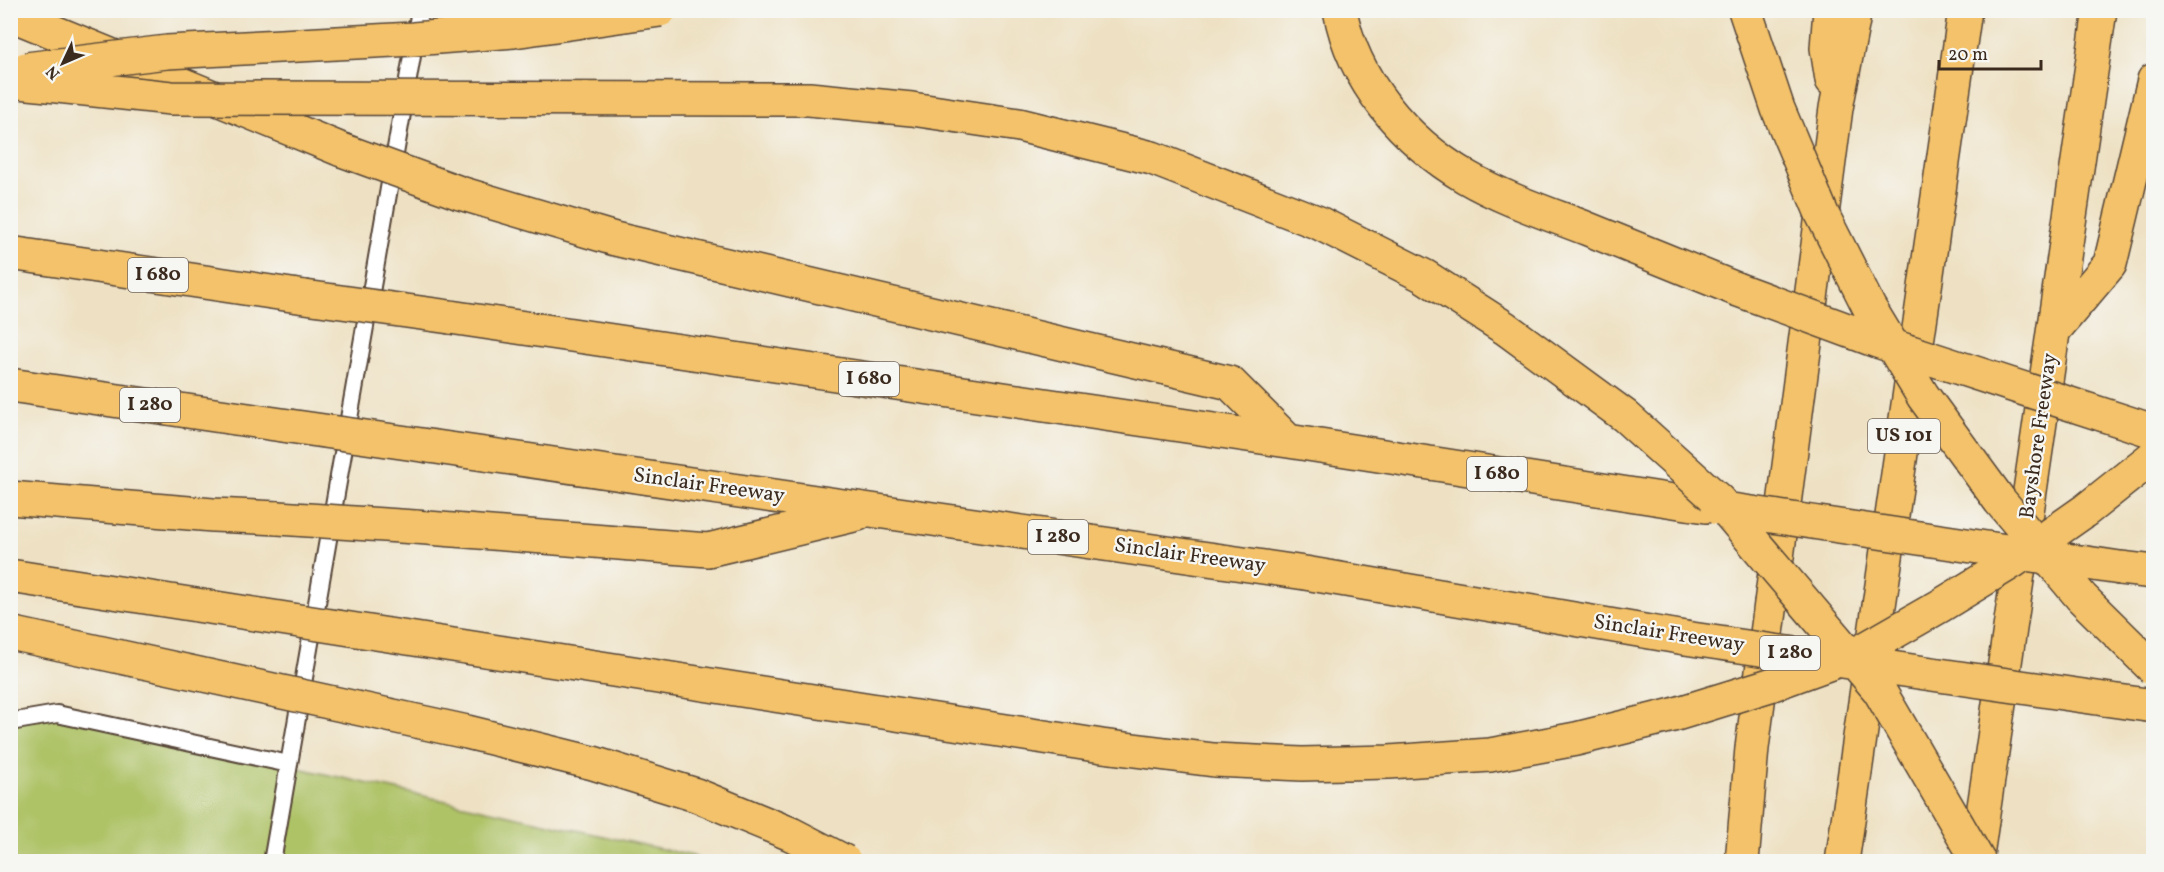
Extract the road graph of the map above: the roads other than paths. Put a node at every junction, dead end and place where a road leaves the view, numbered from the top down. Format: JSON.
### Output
{"nodes":[{"id":1,"x":420,"y":10,"type":"edge"},
{"id":2,"x":660,"y":10,"type":"edge"},
{"id":3,"x":1340,"y":10,"type":"edge"},
{"id":4,"x":1745,"y":10,"type":"edge"},
{"id":5,"x":1830,"y":10,"type":"edge"},
{"id":6,"x":1855,"y":10,"type":"edge"},
{"id":7,"x":1965,"y":10,"type":"edge"},
{"id":8,"x":2100,"y":10,"type":"edge"},
{"id":9,"x":10,"y":14,"type":"edge"},
{"id":10,"x":10,"y":71,"type":"edge"},
{"id":11,"x":2154,"y":80,"type":"edge"},
{"id":12,"x":10,"y":81,"type":"edge"},
{"id":13,"x":1836,"y":108,"type":"junction"},
{"id":14,"x":10,"y":253,"type":"edge"},
{"id":15,"x":2054,"y":330,"type":"junction"},
{"id":16,"x":10,"y":385,"type":"edge"},
{"id":17,"x":2152,"y":439,"type":"edge"},
{"id":18,"x":1288,"y":441,"type":"junction"},
{"id":19,"x":10,"y":498,"type":"edge"},
{"id":20,"x":874,"y":510,"type":"junction"},
{"id":21,"x":2154,"y":572,"type":"edge"},
{"id":22,"x":10,"y":576,"type":"edge"},
{"id":23,"x":10,"y":633,"type":"edge"},
{"id":24,"x":2154,"y":669,"type":"edge"},
{"id":25,"x":2154,"y":706,"type":"edge"},
{"id":26,"x":10,"y":722,"type":"edge"},
{"id":27,"x":289,"y":764,"type":"junction"},
{"id":28,"x":273,"y":861,"type":"edge"},
{"id":29,"x":845,"y":861,"type":"edge"},
{"id":30,"x":1743,"y":861,"type":"edge"},
{"id":31,"x":1842,"y":861,"type":"edge"},
{"id":32,"x":1977,"y":861,"type":"edge"}],
"edges":[{"from":1,"to":27,"type":"lane"},
{"from":2,"to":10,"type":"highway","bridge":true},
{"from":3,"to":17,"type":"highway","bridge":true},
{"from":4,"to":24,"type":"highway","bridge":true},
{"from":5,"to":13,"type":"highway"},
{"from":6,"to":13,"type":"highway"},
{"from":7,"to":31,"type":"highway","number":"US 101"},
{"from":8,"to":15,"type":"highway","name":"Bayshore Freeway"},
{"from":9,"to":18,"type":"highway","bridge":true},
{"from":11,"to":15,"type":"highway"},
{"from":12,"to":32,"type":"highway","bridge":true},
{"from":13,"to":30,"type":"highway"},
{"from":14,"to":18,"type":"highway","number":"I 680","bridge":true},
{"from":15,"to":32,"type":"highway","name":"Bayshore Freeway"},
{"from":16,"to":20,"type":"highway","name":"Sinclair Freeway","number":"I 280","bridge":true},
{"from":17,"to":22,"type":"highway","bridge":true},
{"from":18,"to":21,"type":"highway","number":"I 680","bridge":true},
{"from":19,"to":20,"type":"highway","bridge":true},
{"from":20,"to":25,"type":"highway","name":"Sinclair Freeway","number":"I 280","bridge":true},
{"from":23,"to":29,"type":"highway","bridge":true},
{"from":26,"to":27,"type":"lane"},
{"from":27,"to":28,"type":"lane"}]}
